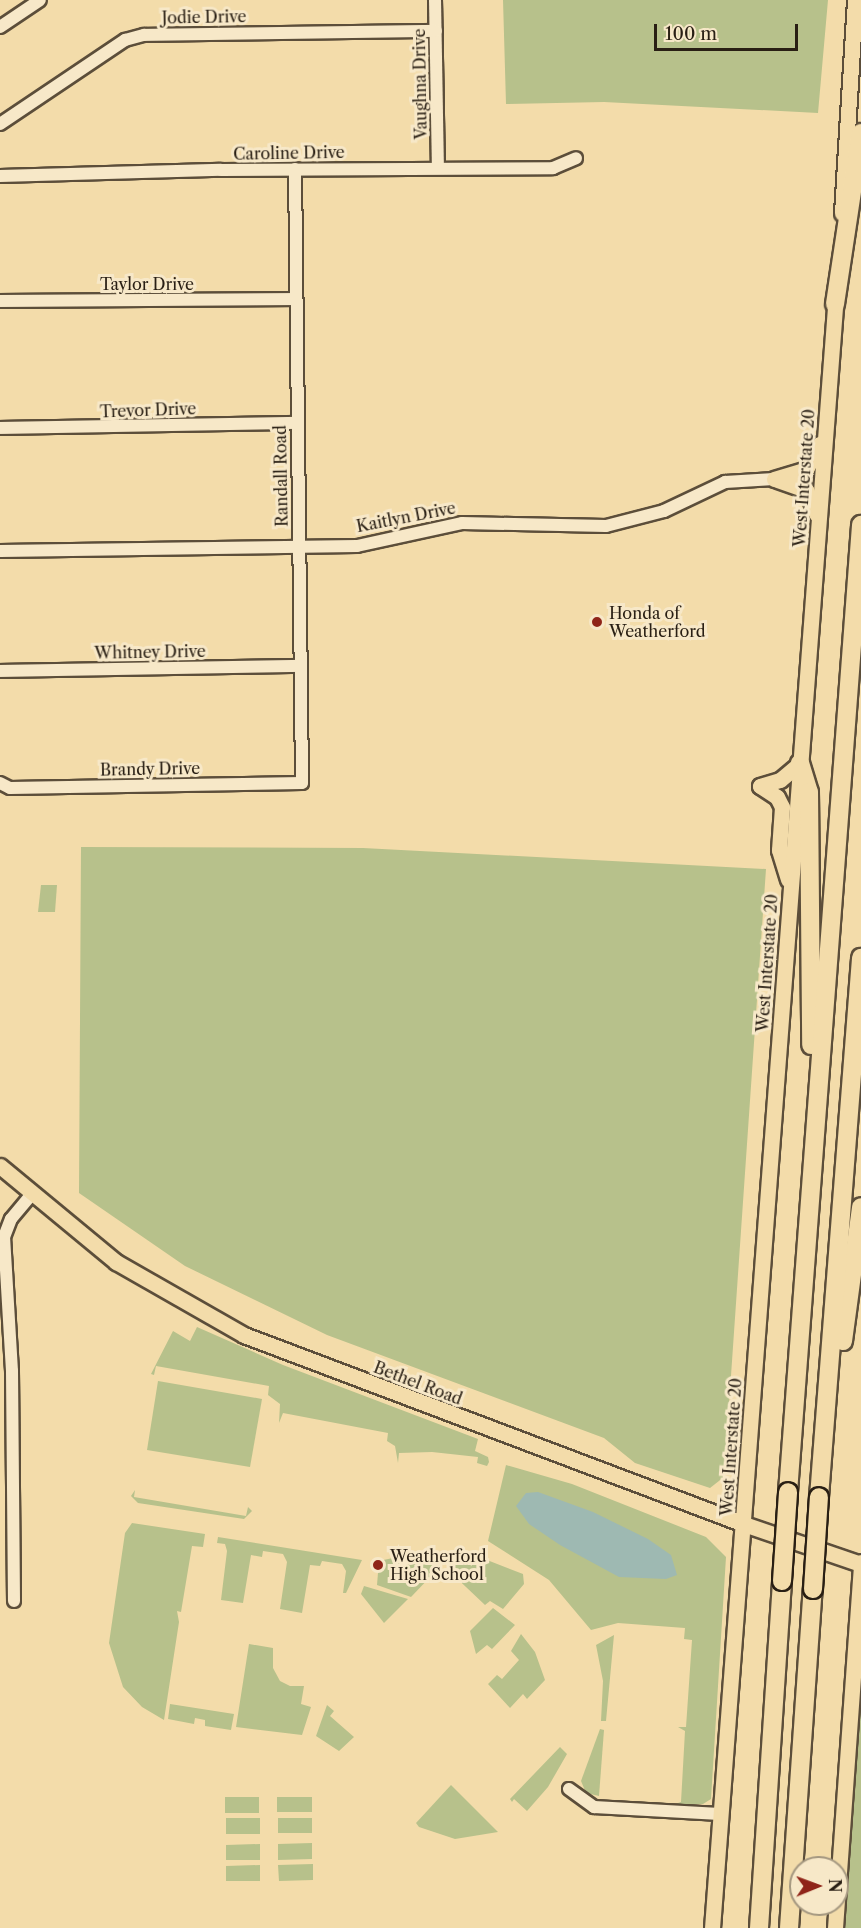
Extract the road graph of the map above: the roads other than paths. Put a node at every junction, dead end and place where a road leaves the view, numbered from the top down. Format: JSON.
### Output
{"nodes":[{"id":1,"x":40,"y":0,"type":"edge"},
{"id":2,"x":435,"y":0,"type":"edge"},
{"id":3,"x":855,"y":0,"type":"edge"},
{"id":4,"x":0,"y":27,"type":"edge"},
{"id":5,"x":435,"y":31,"type":"junction"},
{"id":6,"x":0,"y":124,"type":"edge"},
{"id":7,"x":861,"y":133,"type":"edge"},
{"id":8,"x":576,"y":158,"type":"dead end"},
{"id":9,"x":438,"y":168,"type":"junction"},
{"id":10,"x":295,"y":169,"type":"junction"},
{"id":11,"x":0,"y":176,"type":"edge"},
{"id":12,"x":294,"y":299,"type":"junction"},
{"id":13,"x":0,"y":302,"type":"edge"},
{"id":14,"x":835,"y":304,"type":"junction"},
{"id":15,"x":296,"y":423,"type":"junction"},
{"id":16,"x":826,"y":424,"type":"junction"},
{"id":17,"x":0,"y":428,"type":"edge"},
{"id":18,"x":774,"y":479,"type":"junction"},
{"id":19,"x":861,"y":525,"type":"edge"},
{"id":20,"x":818,"y":530,"type":"junction"},
{"id":21,"x":298,"y":547,"type":"junction"},
{"id":22,"x":0,"y":551,"type":"edge"},
{"id":23,"x":300,"y":666,"type":"junction"},
{"id":24,"x":0,"y":671,"type":"edge"},
{"id":25,"x":800,"y":763,"type":"junction"},
{"id":26,"x":0,"y":783,"type":"edge"},
{"id":27,"x":302,"y":783,"type":"joint"},
{"id":28,"x":790,"y":890,"type":"junction"},
{"id":29,"x":861,"y":958,"type":"edge"},
{"id":30,"x":816,"y":1133,"type":"junction"},
{"id":31,"x":0,"y":1166,"type":"edge"},
{"id":32,"x":33,"y":1193,"type":"junction"},
{"id":33,"x":861,"y":1207,"type":"edge"},
{"id":34,"x":829,"y":1386,"type":"junction"},
{"id":35,"x":744,"y":1524,"type":"junction"},
{"id":36,"x":861,"y":1564,"type":"edge"},
{"id":37,"x":14,"y":1601,"type":"dead end"},
{"id":38,"x":569,"y":1789,"type":"dead end"},
{"id":39,"x":720,"y":1814,"type":"junction"},
{"id":40,"x":712,"y":1928,"type":"edge"},
{"id":41,"x":759,"y":1928,"type":"edge"},
{"id":42,"x":789,"y":1928,"type":"edge"},
{"id":43,"x":835,"y":1928,"type":"edge"}],
"edges":[{"from":1,"to":4,"type":"street"},
{"from":2,"to":5,"type":"street","name":"Vaughna Drive"},
{"from":3,"to":14,"type":"main road","name":"West Interstate 20"},
{"from":5,"to":6,"type":"street","name":"Jodie Drive"},
{"from":5,"to":9,"type":"street","name":"Vaughna Drive"},
{"from":7,"to":14,"type":"highway"},
{"from":8,"to":9,"type":"street","name":"Caroline Drive"},
{"from":9,"to":10,"type":"street","name":"Caroline Drive"},
{"from":10,"to":11,"type":"street","name":"Caroline Drive"},
{"from":10,"to":12,"type":"street","name":"Randall Road"},
{"from":12,"to":13,"type":"street","name":"Taylor Drive"},
{"from":12,"to":15,"type":"street","name":"Randall Road"},
{"from":14,"to":16,"type":"main road","name":"West Interstate 20"},
{"from":15,"to":17,"type":"street","name":"Trevor Drive"},
{"from":15,"to":21,"type":"street","name":"Randall Road"},
{"from":16,"to":18,"type":"main road","name":"Kaitlyn Drive"},
{"from":16,"to":20,"type":"main road","name":"West Interstate 20"},
{"from":18,"to":20,"type":"main road","name":"Kaitlyn Drive"},
{"from":18,"to":21,"type":"street","name":"Kaitlyn Drive"},
{"from":19,"to":30,"type":"highway"},
{"from":20,"to":25,"type":"main road","name":"West Interstate 20"},
{"from":21,"to":22,"type":"street","name":"Kaitlyn Drive"},
{"from":21,"to":23,"type":"street","name":"Randall Road"},
{"from":23,"to":24,"type":"street","name":"Whitney Drive"},
{"from":23,"to":27,"type":"street","name":"Randall Road"},
{"from":25,"to":28,"type":"main road","name":"West Interstate 20"},
{"from":25,"to":28,"type":"main road"},
{"from":25,"to":30,"type":"highway"},
{"from":26,"to":27,"type":"street","name":"Brandy Drive"},
{"from":28,"to":35,"type":"main road","name":"West Interstate 20"},
{"from":29,"to":34,"type":"highway"},
{"from":30,"to":41,"type":"highway","bridge":true},
{"from":31,"to":32,"type":"main road","name":"Bethel Road"},
{"from":32,"to":35,"type":"main road","name":"Bethel Road"},
{"from":32,"to":37,"type":"street"},
{"from":33,"to":34,"type":"highway"},
{"from":34,"to":42,"type":"highway","bridge":true},
{"from":35,"to":36,"type":"main road","name":"Bethel Road"},
{"from":35,"to":39,"type":"main road","name":"West Interstate 20"},
{"from":36,"to":43,"type":"main road"},
{"from":38,"to":39,"type":"street"},
{"from":39,"to":40,"type":"main road","name":"West Interstate 20"}]}
